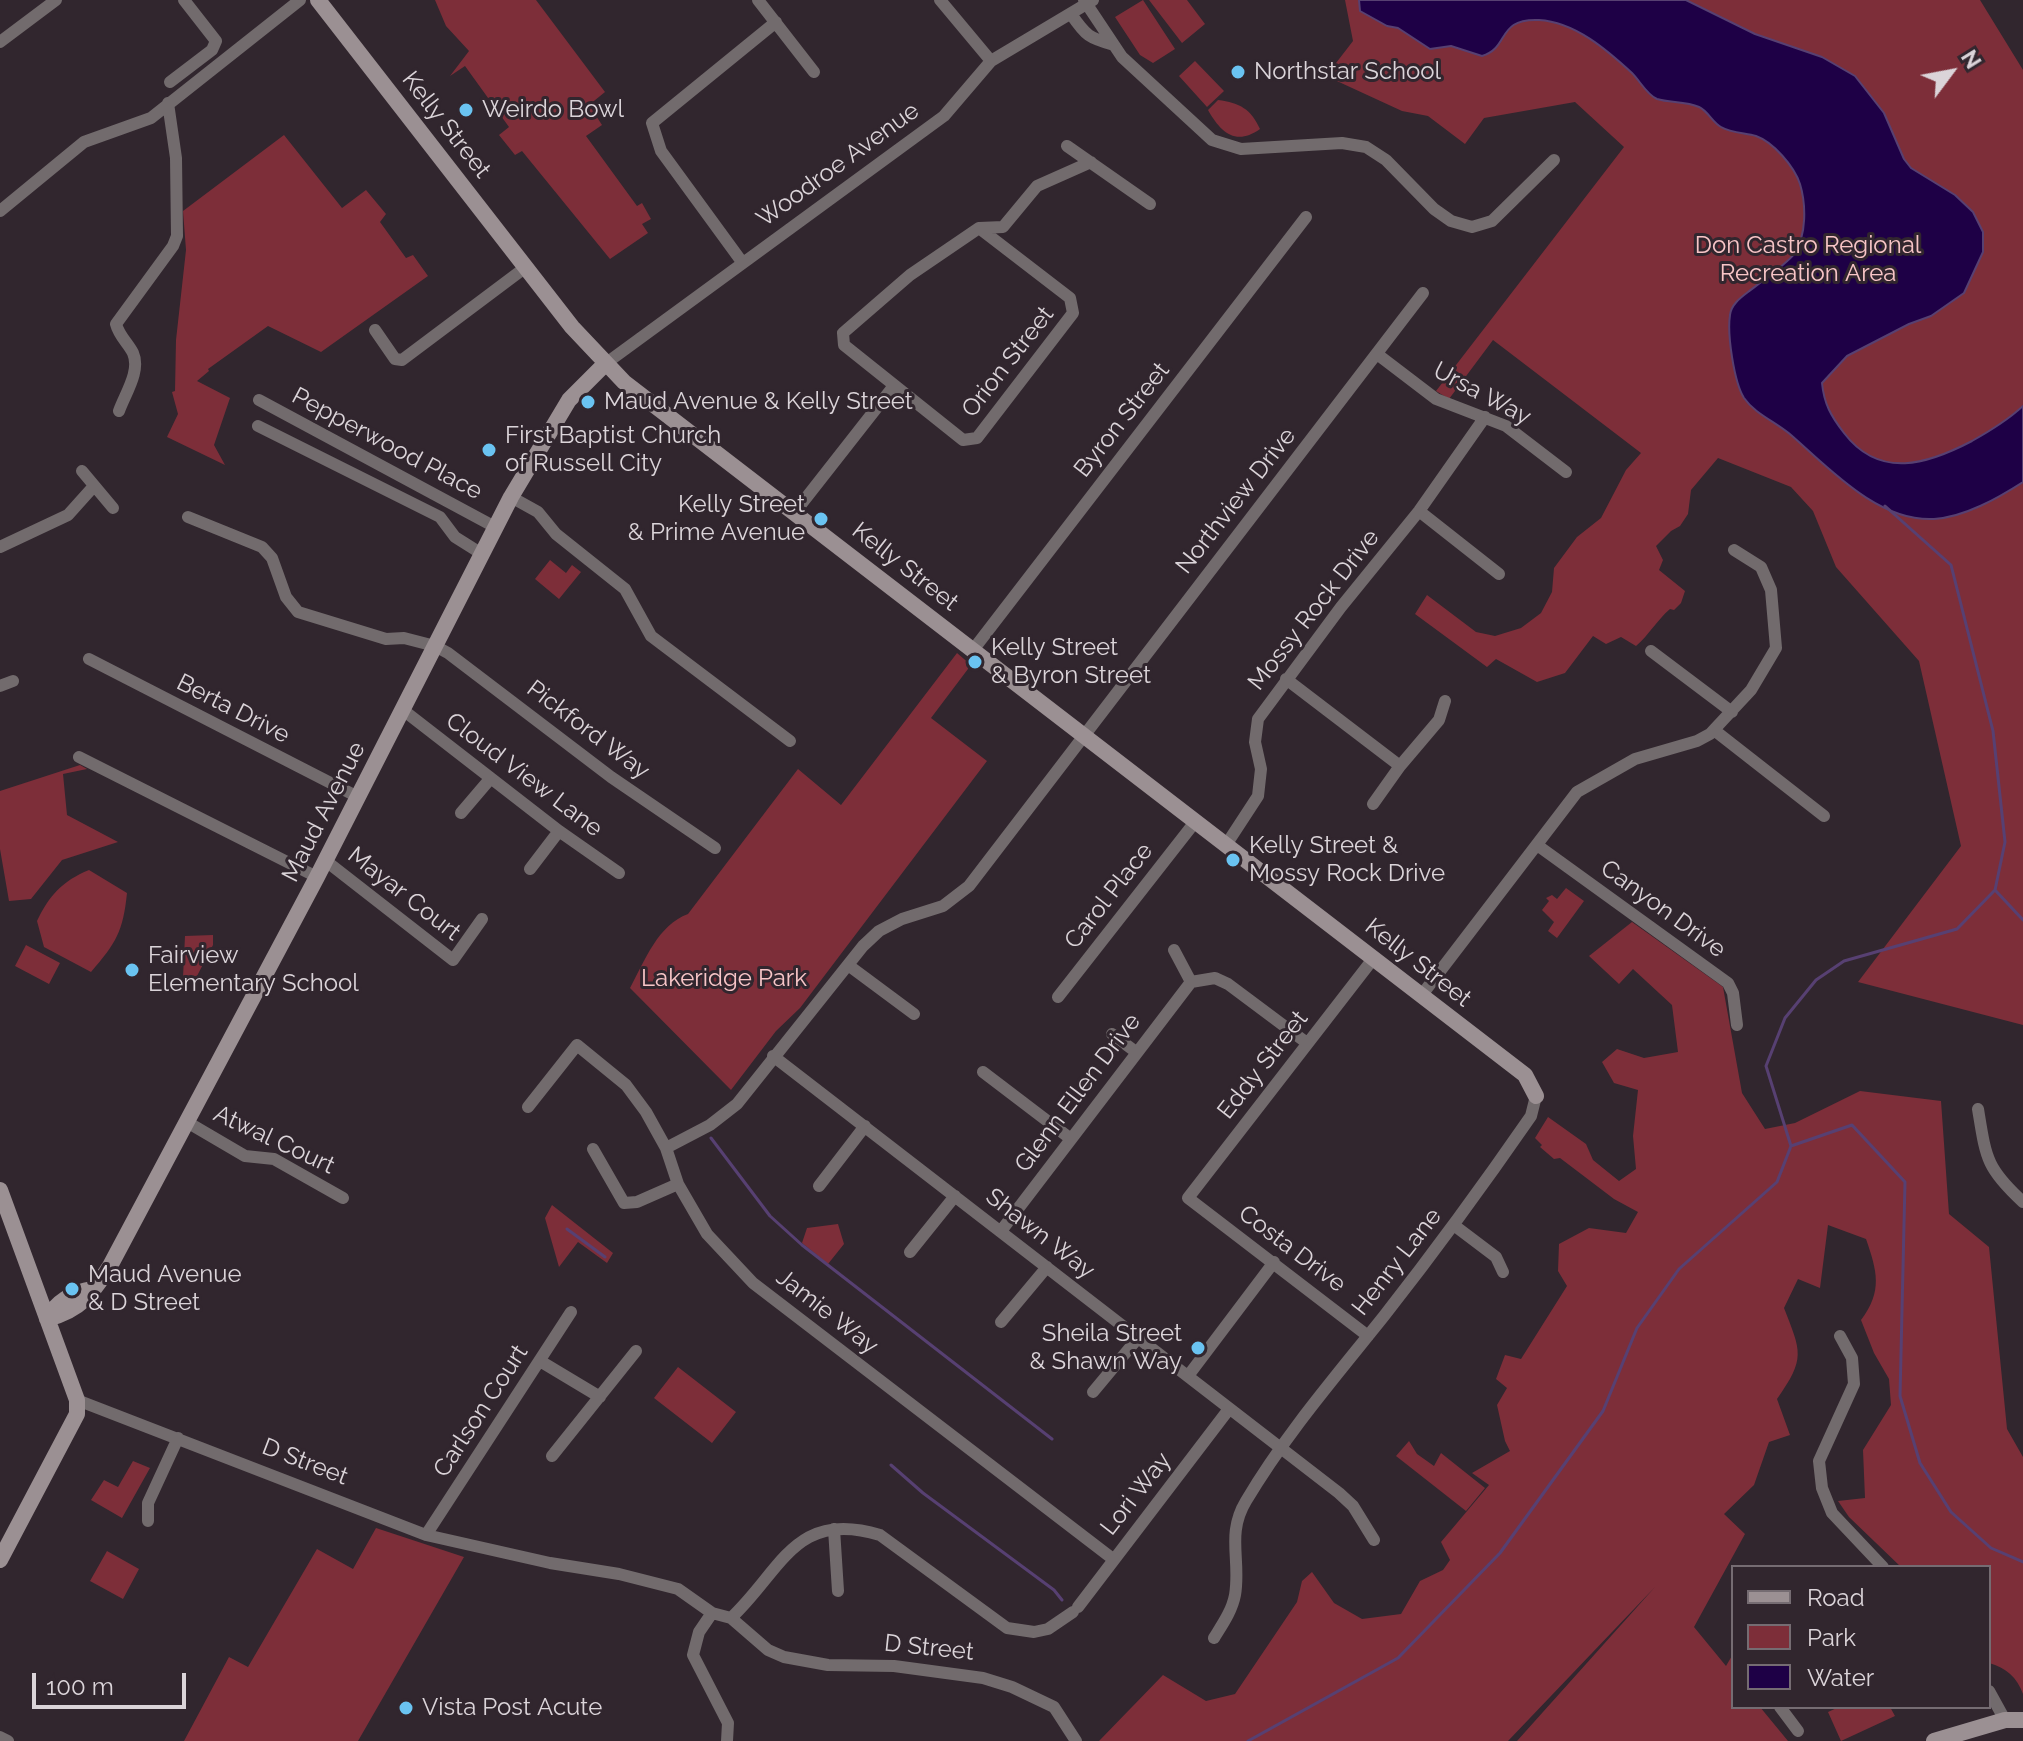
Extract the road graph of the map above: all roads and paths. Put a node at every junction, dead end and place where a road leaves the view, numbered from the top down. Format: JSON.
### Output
{"nodes":[{"id":1,"x":56,"y":0,"type":"edge"},
{"id":2,"x":184,"y":0,"type":"edge"},
{"id":3,"x":300,"y":0,"type":"edge"},
{"id":4,"x":318,"y":0,"type":"edge"},
{"id":5,"x":758,"y":0,"type":"edge"},
{"id":6,"x":940,"y":0,"type":"edge"},
{"id":7,"x":1088,"y":1,"type":"edge"},
{"id":8,"x":1071,"y":14,"type":"junction"},
{"id":9,"x":776,"y":22,"type":"junction"},
{"id":10,"x":0,"y":42,"type":"edge"},
{"id":11,"x":1114,"y":45,"type":"junction"},
{"id":12,"x":991,"y":61,"type":"junction"},
{"id":13,"x":814,"y":72,"type":"dead end"},
{"id":14,"x":170,"y":82,"type":"dead end"},
{"id":15,"x":168,"y":103,"type":"junction"},
{"id":16,"x":1067,"y":146,"type":"dead end"},
{"id":17,"x":1554,"y":160,"type":"dead end"},
{"id":18,"x":1091,"y":162,"type":"junction"},
{"id":19,"x":1150,"y":204,"type":"dead end"},
{"id":20,"x":0,"y":211,"type":"edge"},
{"id":21,"x":1306,"y":217,"type":"dead end"},
{"id":22,"x":979,"y":228,"type":"junction"},
{"id":23,"x":742,"y":262,"type":"junction"},
{"id":24,"x":526,"y":267,"type":"junction"},
{"id":25,"x":1423,"y":293,"type":"dead end"},
{"id":26,"x":375,"y":330,"type":"dead end"},
{"id":27,"x":1377,"y":354,"type":"junction"},
{"id":28,"x":605,"y":364,"type":"junction"},
{"id":29,"x":893,"y":387,"type":"junction"},
{"id":30,"x":259,"y":400,"type":"dead end"},
{"id":31,"x":119,"y":411,"type":"dead end"},
{"id":32,"x":1485,"y":417,"type":"junction"},
{"id":33,"x":258,"y":426,"type":"dead end"},
{"id":34,"x":82,"y":471,"type":"dead end"},
{"id":35,"x":1566,"y":472,"type":"dead end"},
{"id":36,"x":94,"y":486,"type":"junction"},
{"id":37,"x":511,"y":497,"type":"junction"},
{"id":38,"x":113,"y":508,"type":"dead end"},
{"id":39,"x":1419,"y":511,"type":"junction"},
{"id":40,"x":795,"y":512,"type":"junction"},
{"id":41,"x":188,"y":517,"type":"dead end"},
{"id":42,"x":495,"y":527,"type":"junction"},
{"id":43,"x":0,"y":547,"type":"edge"},
{"id":44,"x":1734,"y":550,"type":"dead end"},
{"id":45,"x":482,"y":554,"type":"junction"},
{"id":46,"x":1499,"y":574,"type":"dead end"},
{"id":47,"x":435,"y":646,"type":"junction"},
{"id":48,"x":973,"y":650,"type":"junction"},
{"id":49,"x":1651,"y":651,"type":"dead end"},
{"id":50,"x":89,"y":659,"type":"dead end"},
{"id":51,"x":1286,"y":679,"type":"junction"},
{"id":52,"x":1445,"y":701,"type":"dead end"},
{"id":53,"x":403,"y":710,"type":"junction"},
{"id":54,"x":1732,"y":712,"type":"junction"},
{"id":55,"x":1714,"y":730,"type":"junction"},
{"id":56,"x":1084,"y":736,"type":"junction"},
{"id":57,"x":790,"y":741,"type":"dead end"},
{"id":58,"x":79,"y":757,"type":"dead end"},
{"id":59,"x":1400,"y":766,"type":"junction"},
{"id":60,"x":490,"y":779,"type":"junction"},
{"id":61,"x":358,"y":797,"type":"junction"},
{"id":62,"x":1373,"y":804,"type":"dead end"},
{"id":63,"x":461,"y":813,"type":"dead end"},
{"id":64,"x":1824,"y":816,"type":"dead end"},
{"id":65,"x":1195,"y":822,"type":"junction"},
{"id":66,"x":559,"y":831,"type":"junction"},
{"id":67,"x":1226,"y":845,"type":"junction"},
{"id":68,"x":1537,"y":845,"type":"junction"},
{"id":69,"x":715,"y":848,"type":"dead end"},
{"id":70,"x":326,"y":861,"type":"junction"},
{"id":71,"x":530,"y":869,"type":"dead end"},
{"id":72,"x":619,"y":873,"type":"dead end"},
{"id":73,"x":317,"y":877,"type":"junction"},
{"id":74,"x":482,"y":919,"type":"dead end"},
{"id":75,"x":1174,"y":950,"type":"dead end"},
{"id":76,"x":1373,"y":959,"type":"junction"},
{"id":77,"x":848,"y":965,"type":"junction"},
{"id":78,"x":1191,"y":982,"type":"junction"},
{"id":79,"x":1421,"y":996,"type":"junction"},
{"id":80,"x":1058,"y":997,"type":"dead end"},
{"id":81,"x":914,"y":1014,"type":"dead end"},
{"id":82,"x":1737,"y":1025,"type":"dead end"},
{"id":83,"x":1112,"y":1034,"type":"dead end"},
{"id":84,"x":1307,"y":1043,"type":"junction"},
{"id":85,"x":1136,"y":1052,"type":"junction"},
{"id":86,"x":773,"y":1056,"type":"junction"},
{"id":87,"x":983,"y":1072,"type":"dead end"},
{"id":88,"x":1536,"y":1096,"type":"joint"},
{"id":89,"x":528,"y":1107,"type":"dead end"},
{"id":90,"x":1978,"y":1109,"type":"dead end"},
{"id":91,"x":187,"y":1122,"type":"junction"},
{"id":92,"x":865,"y":1126,"type":"junction"},
{"id":93,"x":1071,"y":1139,"type":"junction"},
{"id":94,"x":666,"y":1148,"type":"junction"},
{"id":95,"x":593,"y":1149,"type":"dead end"},
{"id":96,"x":678,"y":1184,"type":"junction"},
{"id":97,"x":819,"y":1186,"type":"dead end"},
{"id":98,"x":0,"y":1190,"type":"edge"},
{"id":99,"x":955,"y":1196,"type":"junction"},
{"id":100,"x":343,"y":1198,"type":"dead end"},
{"id":101,"x":1188,"y":1198,"type":"joint"},
{"id":102,"x":2023,"y":1202,"type":"edge"},
{"id":103,"x":1455,"y":1226,"type":"junction"},
{"id":104,"x":1001,"y":1231,"type":"junction"},
{"id":105,"x":910,"y":1252,"type":"dead end"},
{"id":106,"x":1274,"y":1262,"type":"junction"},
{"id":107,"x":1047,"y":1267,"type":"junction"},
{"id":108,"x":1503,"y":1272,"type":"dead end"},
{"id":109,"x":93,"y":1289,"type":"junction"},
{"id":110,"x":73,"y":1309,"type":"junction"},
{"id":111,"x":571,"y":1312,"type":"dead end"},
{"id":112,"x":47,"y":1319,"type":"junction"},
{"id":113,"x":1001,"y":1322,"type":"dead end"},
{"id":114,"x":1368,"y":1336,"type":"junction"},
{"id":115,"x":1840,"y":1336,"type":"dead end"},
{"id":116,"x":1138,"y":1338,"type":"junction"},
{"id":117,"x":58,"y":1349,"type":"junction"},
{"id":118,"x":636,"y":1351,"type":"dead end"},
{"id":119,"x":540,"y":1361,"type":"junction"},
{"id":120,"x":1188,"y":1376,"type":"junction"},
{"id":121,"x":1093,"y":1392,"type":"dead end"},
{"id":122,"x":600,"y":1397,"type":"junction"},
{"id":123,"x":77,"y":1400,"type":"junction"},
{"id":124,"x":1229,"y":1409,"type":"junction"},
{"id":125,"x":178,"y":1438,"type":"junction"},
{"id":126,"x":1280,"y":1448,"type":"junction"},
{"id":127,"x":552,"y":1456,"type":"dead end"},
{"id":128,"x":148,"y":1521,"type":"dead end"},
{"id":129,"x":834,"y":1529,"type":"junction"},
{"id":130,"x":426,"y":1535,"type":"junction"},
{"id":131,"x":1374,"y":1540,"type":"dead end"},
{"id":132,"x":1113,"y":1559,"type":"junction"},
{"id":133,"x":0,"y":1560,"type":"edge"},
{"id":134,"x":1881,"y":1565,"type":"edge"},
{"id":135,"x":838,"y":1591,"type":"dead end"},
{"id":136,"x":712,"y":1613,"type":"junction"},
{"id":137,"x":731,"y":1618,"type":"junction"},
{"id":138,"x":1214,"y":1638,"type":"dead end"},
{"id":139,"x":1991,"y":1695,"type":"edge"},
{"id":140,"x":1782,"y":1709,"type":"edge"},
{"id":141,"x":2005,"y":1720,"type":"junction"},
{"id":142,"x":2023,"y":1720,"type":"edge"},
{"id":143,"x":1798,"y":1731,"type":"dead end"},
{"id":144,"x":0,"y":1737,"type":"edge"},
{"id":145,"x":8,"y":1741,"type":"edge"},
{"id":146,"x":727,"y":1741,"type":"edge"},
{"id":147,"x":1076,"y":1741,"type":"edge"},
{"id":148,"x":1934,"y":1741,"type":"edge"}],
"edges":[{"from":1,"to":10,"type":"street"},
{"from":2,"to":14,"type":"street"},
{"from":3,"to":15,"type":"street"},
{"from":4,"to":24,"type":"street","name":"Kelly Street"},
{"from":5,"to":9,"type":"street"},
{"from":6,"to":12,"type":"street"},
{"from":7,"to":8,"type":"street","name":"Woodroe Avenue"},
{"from":7,"to":11,"type":"street"},
{"from":8,"to":11,"type":"street"},
{"from":8,"to":12,"type":"street","name":"Woodroe Avenue"},
{"from":9,"to":13,"type":"street"},
{"from":9,"to":23,"type":"street"},
{"from":11,"to":17,"type":"street"},
{"from":12,"to":23,"type":"street","name":"Woodroe Avenue"},
{"from":15,"to":20,"type":"street"},
{"from":15,"to":31,"type":"street"},
{"from":16,"to":18,"type":"street"},
{"from":18,"to":19,"type":"street"},
{"from":18,"to":22,"type":"street"},
{"from":21,"to":48,"type":"street","name":"Byron Street"},
{"from":22,"to":29,"type":"street"},
{"from":22,"to":29,"type":"street","name":"Orion Street"},
{"from":23,"to":28,"type":"street","name":"Woodroe Avenue"},
{"from":24,"to":26,"type":"street"},
{"from":24,"to":28,"type":"street","name":"Kelly Street"},
{"from":25,"to":27,"type":"street","name":"Northview Drive"},
{"from":27,"to":32,"type":"street","name":"Ursa Way"},
{"from":27,"to":56,"type":"street","name":"Northview Drive"},
{"from":28,"to":37,"type":"street","name":"Maud Avenue"},
{"from":28,"to":40,"type":"street","name":"Kelly Street"},
{"from":29,"to":40,"type":"street"},
{"from":30,"to":42,"type":"street","name":"Pepperwood Place"},
{"from":32,"to":35,"type":"street","name":"Ursa Way"},
{"from":32,"to":39,"type":"street","name":"Mossy Rock Drive"},
{"from":33,"to":45,"type":"street"},
{"from":34,"to":36,"type":"street"},
{"from":36,"to":38,"type":"street"},
{"from":36,"to":43,"type":"street"},
{"from":37,"to":42,"type":"street","name":"Maud Avenue"},
{"from":37,"to":57,"type":"street"},
{"from":39,"to":46,"type":"street"},
{"from":39,"to":51,"type":"street","name":"Mossy Rock Drive"},
{"from":40,"to":48,"type":"street","name":"Kelly Street"},
{"from":41,"to":47,"type":"street"},
{"from":42,"to":45,"type":"street","name":"Maud Avenue"},
{"from":44,"to":54,"type":"street"},
{"from":45,"to":47,"type":"street","name":"Maud Avenue"},
{"from":47,"to":53,"type":"street","name":"Maud Avenue"},
{"from":47,"to":69,"type":"street","name":"Pickford Way"},
{"from":48,"to":56,"type":"street","name":"Kelly Street"},
{"from":49,"to":54,"type":"street"},
{"from":50,"to":61,"type":"street","name":"Berta Drive"},
{"from":51,"to":59,"type":"street"},
{"from":51,"to":67,"type":"street","name":"Mossy Rock Drive"},
{"from":52,"to":59,"type":"street"},
{"from":53,"to":60,"type":"street","name":"Cloud View Lane"},
{"from":53,"to":61,"type":"street","name":"Maud Avenue"},
{"from":54,"to":55,"type":"street"},
{"from":55,"to":64,"type":"street"},
{"from":55,"to":68,"type":"street"},
{"from":56,"to":65,"type":"street","name":"Kelly Street"},
{"from":56,"to":77,"type":"street","name":"Northview Drive"},
{"from":58,"to":73,"type":"street"},
{"from":59,"to":62,"type":"street"},
{"from":60,"to":63,"type":"street"},
{"from":60,"to":66,"type":"street","name":"Cloud View Lane"},
{"from":61,"to":70,"type":"street","name":"Maud Avenue"},
{"from":65,"to":67,"type":"street","name":"Kelly Street"},
{"from":65,"to":80,"type":"street","name":"Carol Place"},
{"from":66,"to":71,"type":"street"},
{"from":66,"to":72,"type":"street","name":"Cloud View Lane"},
{"from":67,"to":76,"type":"street","name":"Kelly Street"},
{"from":68,"to":79,"type":"street"},
{"from":68,"to":82,"type":"street","name":"Canyon Drive"},
{"from":70,"to":73,"type":"street","name":"Maud Avenue"},
{"from":70,"to":74,"type":"street","name":"Mayar Court"},
{"from":73,"to":91,"type":"street","name":"Maud Avenue"},
{"from":75,"to":78,"type":"street"},
{"from":76,"to":79,"type":"street","name":"Kelly Street"},
{"from":76,"to":84,"type":"street","name":"Eddy Street"},
{"from":77,"to":81,"type":"street"},
{"from":77,"to":86,"type":"street","name":"Northview Drive"},
{"from":78,"to":84,"type":"street"},
{"from":78,"to":85,"type":"street","name":"Glenn Ellen Drive"},
{"from":79,"to":88,"type":"street","name":"Kelly Street"},
{"from":83,"to":85,"type":"street"},
{"from":84,"to":101,"type":"street","name":"Eddy Street"},
{"from":85,"to":93,"type":"street","name":"Glenn Ellen Drive"},
{"from":86,"to":92,"type":"street","name":"Shawn Way"},
{"from":86,"to":94,"type":"street","name":"Northview Drive"},
{"from":87,"to":93,"type":"street"},
{"from":88,"to":103,"type":"street","name":"Henry Lane"},
{"from":89,"to":94,"type":"street","name":"Jamie Way"},
{"from":90,"to":102,"type":"street"},
{"from":91,"to":100,"type":"street","name":"Atwal Court"},
{"from":91,"to":109,"type":"street","name":"Maud Avenue"},
{"from":92,"to":97,"type":"street"},
{"from":92,"to":99,"type":"street","name":"Shawn Way"},
{"from":93,"to":104,"type":"street","name":"Glenn Ellen Drive"},
{"from":94,"to":96,"type":"street","name":"Jamie Way"},
{"from":95,"to":96,"type":"street"},
{"from":96,"to":132,"type":"street","name":"Jamie Way"},
{"from":98,"to":112,"type":"street"},
{"from":99,"to":104,"type":"street","name":"Shawn Way"},
{"from":99,"to":105,"type":"street"},
{"from":101,"to":106,"type":"street","name":"Costa Drive"},
{"from":103,"to":108,"type":"street"},
{"from":103,"to":114,"type":"street","name":"Henry Lane"},
{"from":104,"to":107,"type":"street","name":"Shawn Way"},
{"from":106,"to":114,"type":"street","name":"Costa Drive"},
{"from":106,"to":120,"type":"street"},
{"from":107,"to":113,"type":"street"},
{"from":107,"to":116,"type":"street","name":"Shawn Way"},
{"from":109,"to":110,"type":"street","name":"Maud Avenue"},
{"from":109,"to":112,"type":"street"},
{"from":110,"to":112,"type":"street","name":"Maud Avenue"},
{"from":110,"to":117,"type":"street"},
{"from":111,"to":119,"type":"street","name":"Carlson Court"},
{"from":112,"to":117,"type":"street"},
{"from":114,"to":126,"type":"street","name":"Henry Lane"},
{"from":115,"to":134,"type":"street"},
{"from":116,"to":120,"type":"street","name":"Shawn Way"},
{"from":116,"to":121,"type":"street"},
{"from":117,"to":123,"type":"street"},
{"from":118,"to":122,"type":"street"},
{"from":119,"to":122,"type":"street"},
{"from":119,"to":130,"type":"street","name":"Carlson Court"},
{"from":120,"to":124,"type":"street","name":"Shawn Way"},
{"from":122,"to":127,"type":"street"},
{"from":123,"to":125,"type":"street","name":"D Street"},
{"from":123,"to":133,"type":"street"},
{"from":124,"to":126,"type":"street","name":"Shawn Way"},
{"from":124,"to":132,"type":"street","name":"Lori Way"},
{"from":125,"to":128,"type":"street"},
{"from":125,"to":130,"type":"street","name":"D Street"},
{"from":126,"to":131,"type":"street","name":"Shawn Way"},
{"from":126,"to":138,"type":"street","name":"Henry Lane"},
{"from":129,"to":132,"type":"street","name":"Lori Way"},
{"from":129,"to":135,"type":"street"},
{"from":129,"to":137,"type":"street"},
{"from":130,"to":136,"type":"street","name":"D Street"},
{"from":136,"to":137,"type":"street","name":"D Street"},
{"from":136,"to":146,"type":"street"},
{"from":137,"to":147,"type":"street","name":"D Street"},
{"from":139,"to":141,"type":"street"},
{"from":140,"to":143,"type":"street"},
{"from":141,"to":142,"type":"street"},
{"from":141,"to":148,"type":"street"},
{"from":144,"to":145,"type":"street"}]}
